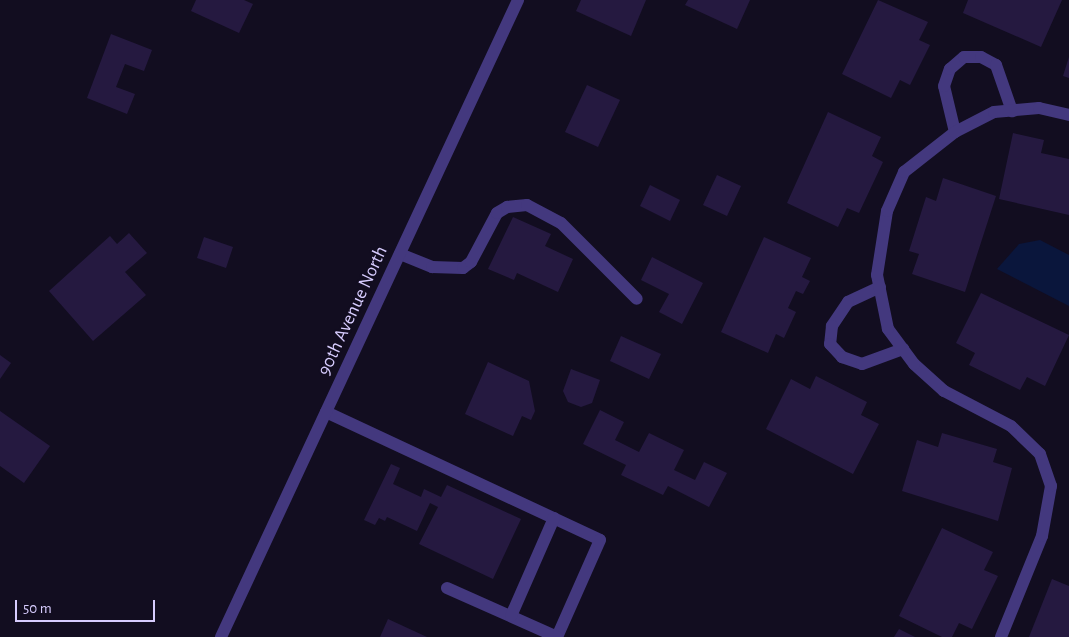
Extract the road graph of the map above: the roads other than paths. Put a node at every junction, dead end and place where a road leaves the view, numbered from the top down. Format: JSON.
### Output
{"nodes":[{"id":1,"x":518,"y":0,"type":"edge"},
{"id":2,"x":1012,"y":111,"type":"junction"},
{"id":3,"x":1069,"y":115,"type":"edge"},
{"id":4,"x":955,"y":132,"type":"junction"},
{"id":5,"x":400,"y":254,"type":"junction"},
{"id":6,"x":880,"y":288,"type":"junction"},
{"id":7,"x":637,"y":299,"type":"dead end"},
{"id":8,"x":903,"y":349,"type":"junction"},
{"id":9,"x":326,"y":412,"type":"junction"},
{"id":10,"x":554,"y":518,"type":"junction"},
{"id":11,"x":446,"y":588,"type":"dead end"},
{"id":12,"x":510,"y":616,"type":"junction"},
{"id":13,"x":221,"y":637,"type":"edge"},
{"id":14,"x":557,"y":637,"type":"edge"},
{"id":15,"x":1000,"y":637,"type":"edge"}],
"edges":[{"from":1,"to":5,"type":"street","name":"90th Avenue North"},
{"from":2,"to":3,"type":"street"},
{"from":2,"to":4,"type":"street"},
{"from":2,"to":4,"type":"street"},
{"from":4,"to":6,"type":"street"},
{"from":5,"to":7,"type":"street"},
{"from":5,"to":9,"type":"street","name":"90th Avenue North"},
{"from":6,"to":8,"type":"street"},
{"from":6,"to":8,"type":"street"},
{"from":8,"to":15,"type":"street"},
{"from":9,"to":10,"type":"street"},
{"from":9,"to":13,"type":"street","name":"90th Avenue North"},
{"from":10,"to":12,"type":"street"},
{"from":10,"to":14,"type":"street"},
{"from":11,"to":12,"type":"street"},
{"from":12,"to":14,"type":"street"}]}
